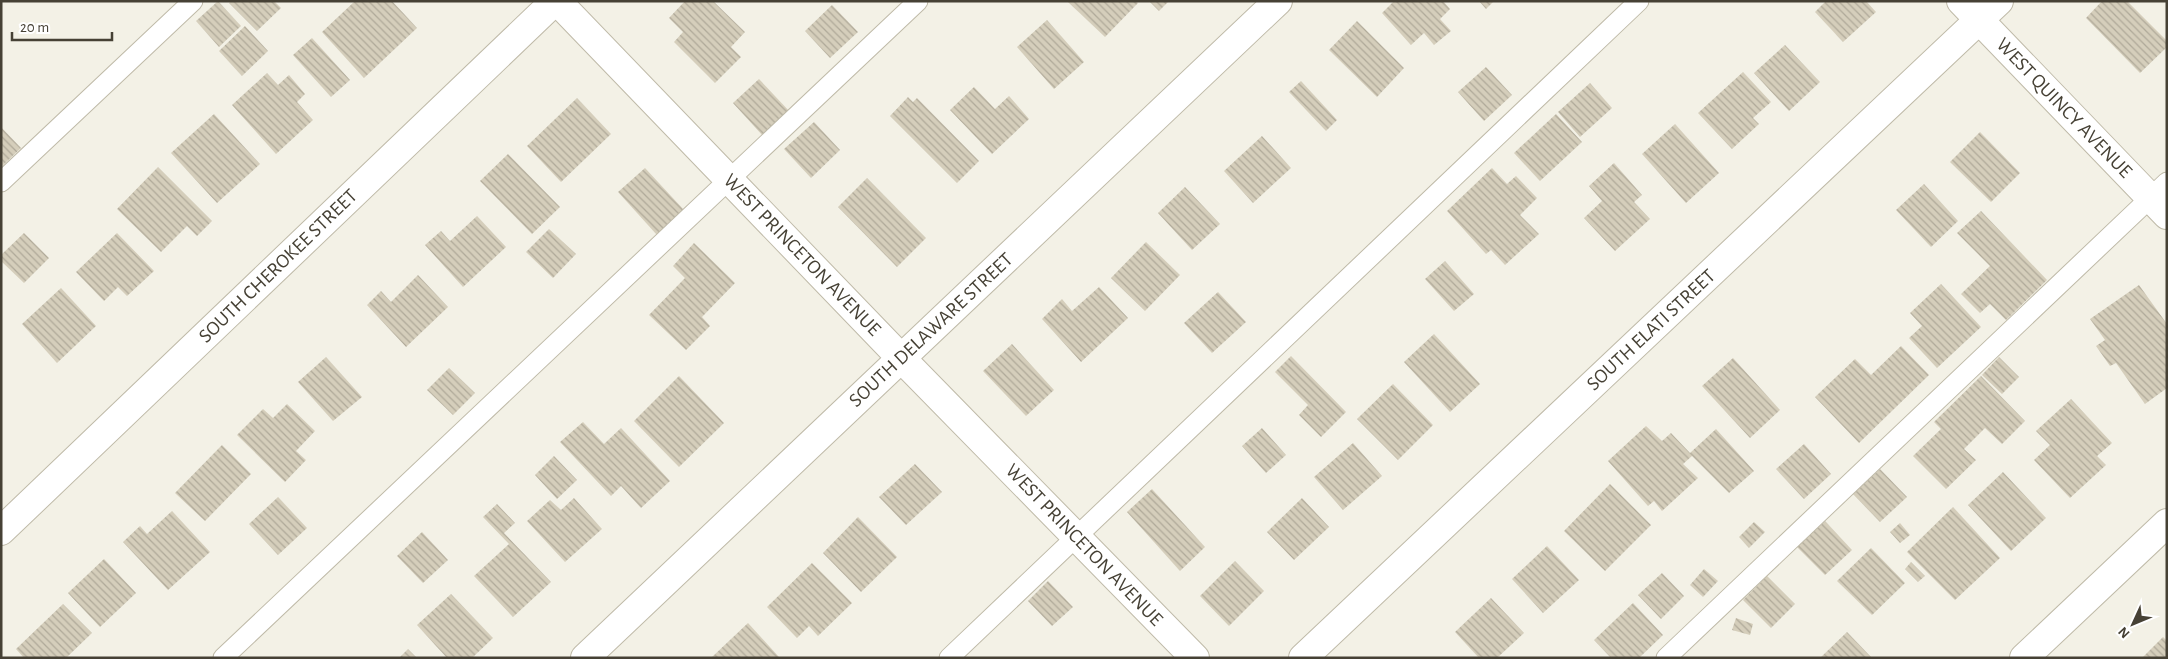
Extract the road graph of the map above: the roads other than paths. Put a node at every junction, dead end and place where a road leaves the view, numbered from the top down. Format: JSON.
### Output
{"nodes":[{"id":1,"x":193,"y":1,"type":"edge"},
{"id":2,"x":556,"y":1,"type":"edge"},
{"id":3,"x":918,"y":1,"type":"edge"},
{"id":4,"x":1278,"y":1,"type":"edge"},
{"id":5,"x":1639,"y":1,"type":"edge"},
{"id":6,"x":1999,"y":1,"type":"edge"},
{"id":7,"x":1970,"y":11,"type":"edge"},
{"id":8,"x":730,"y":180,"type":"junction"},
{"id":9,"x":1,"y":182,"type":"edge"},
{"id":10,"x":2161,"y":198,"type":"edge"},
{"id":11,"x":901,"y":358,"type":"junction"},
{"id":12,"x":2167,"y":523,"type":"edge"},
{"id":13,"x":1,"y":531,"type":"edge"},
{"id":14,"x":1077,"y":537,"type":"junction"},
{"id":15,"x":223,"y":658,"type":"edge"},
{"id":16,"x":585,"y":658,"type":"edge"},
{"id":17,"x":949,"y":658,"type":"edge"},
{"id":18,"x":1195,"y":658,"type":"edge"},
{"id":19,"x":1303,"y":658,"type":"edge"},
{"id":20,"x":1666,"y":658,"type":"edge"},
{"id":21,"x":2024,"y":658,"type":"edge"}],
"edges":[{"from":1,"to":9,"type":"lane"},
{"from":2,"to":8,"type":"street","name":"WEST PRINCETON AVENUE"},
{"from":2,"to":13,"type":"street","name":"SOUTH CHEROKEE STREET"},
{"from":3,"to":8,"type":"lane"},
{"from":4,"to":11,"type":"street","name":"SOUTH DELAWARE STREET"},
{"from":5,"to":14,"type":"lane"},
{"from":6,"to":7,"type":"street","name":"SOUTH ELATI STREET"},
{"from":7,"to":10,"type":"street","name":"WEST QUINCY AVENUE"},
{"from":7,"to":19,"type":"street","name":"SOUTH ELATI STREET"},
{"from":8,"to":11,"type":"street","name":"WEST PRINCETON AVENUE"},
{"from":8,"to":15,"type":"lane"},
{"from":10,"to":20,"type":"lane"},
{"from":11,"to":14,"type":"street","name":"WEST PRINCETON AVENUE"},
{"from":11,"to":16,"type":"street","name":"SOUTH DELAWARE STREET"},
{"from":12,"to":21,"type":"street"},
{"from":14,"to":17,"type":"lane"},
{"from":14,"to":18,"type":"street","name":"WEST PRINCETON AVENUE"}]}
